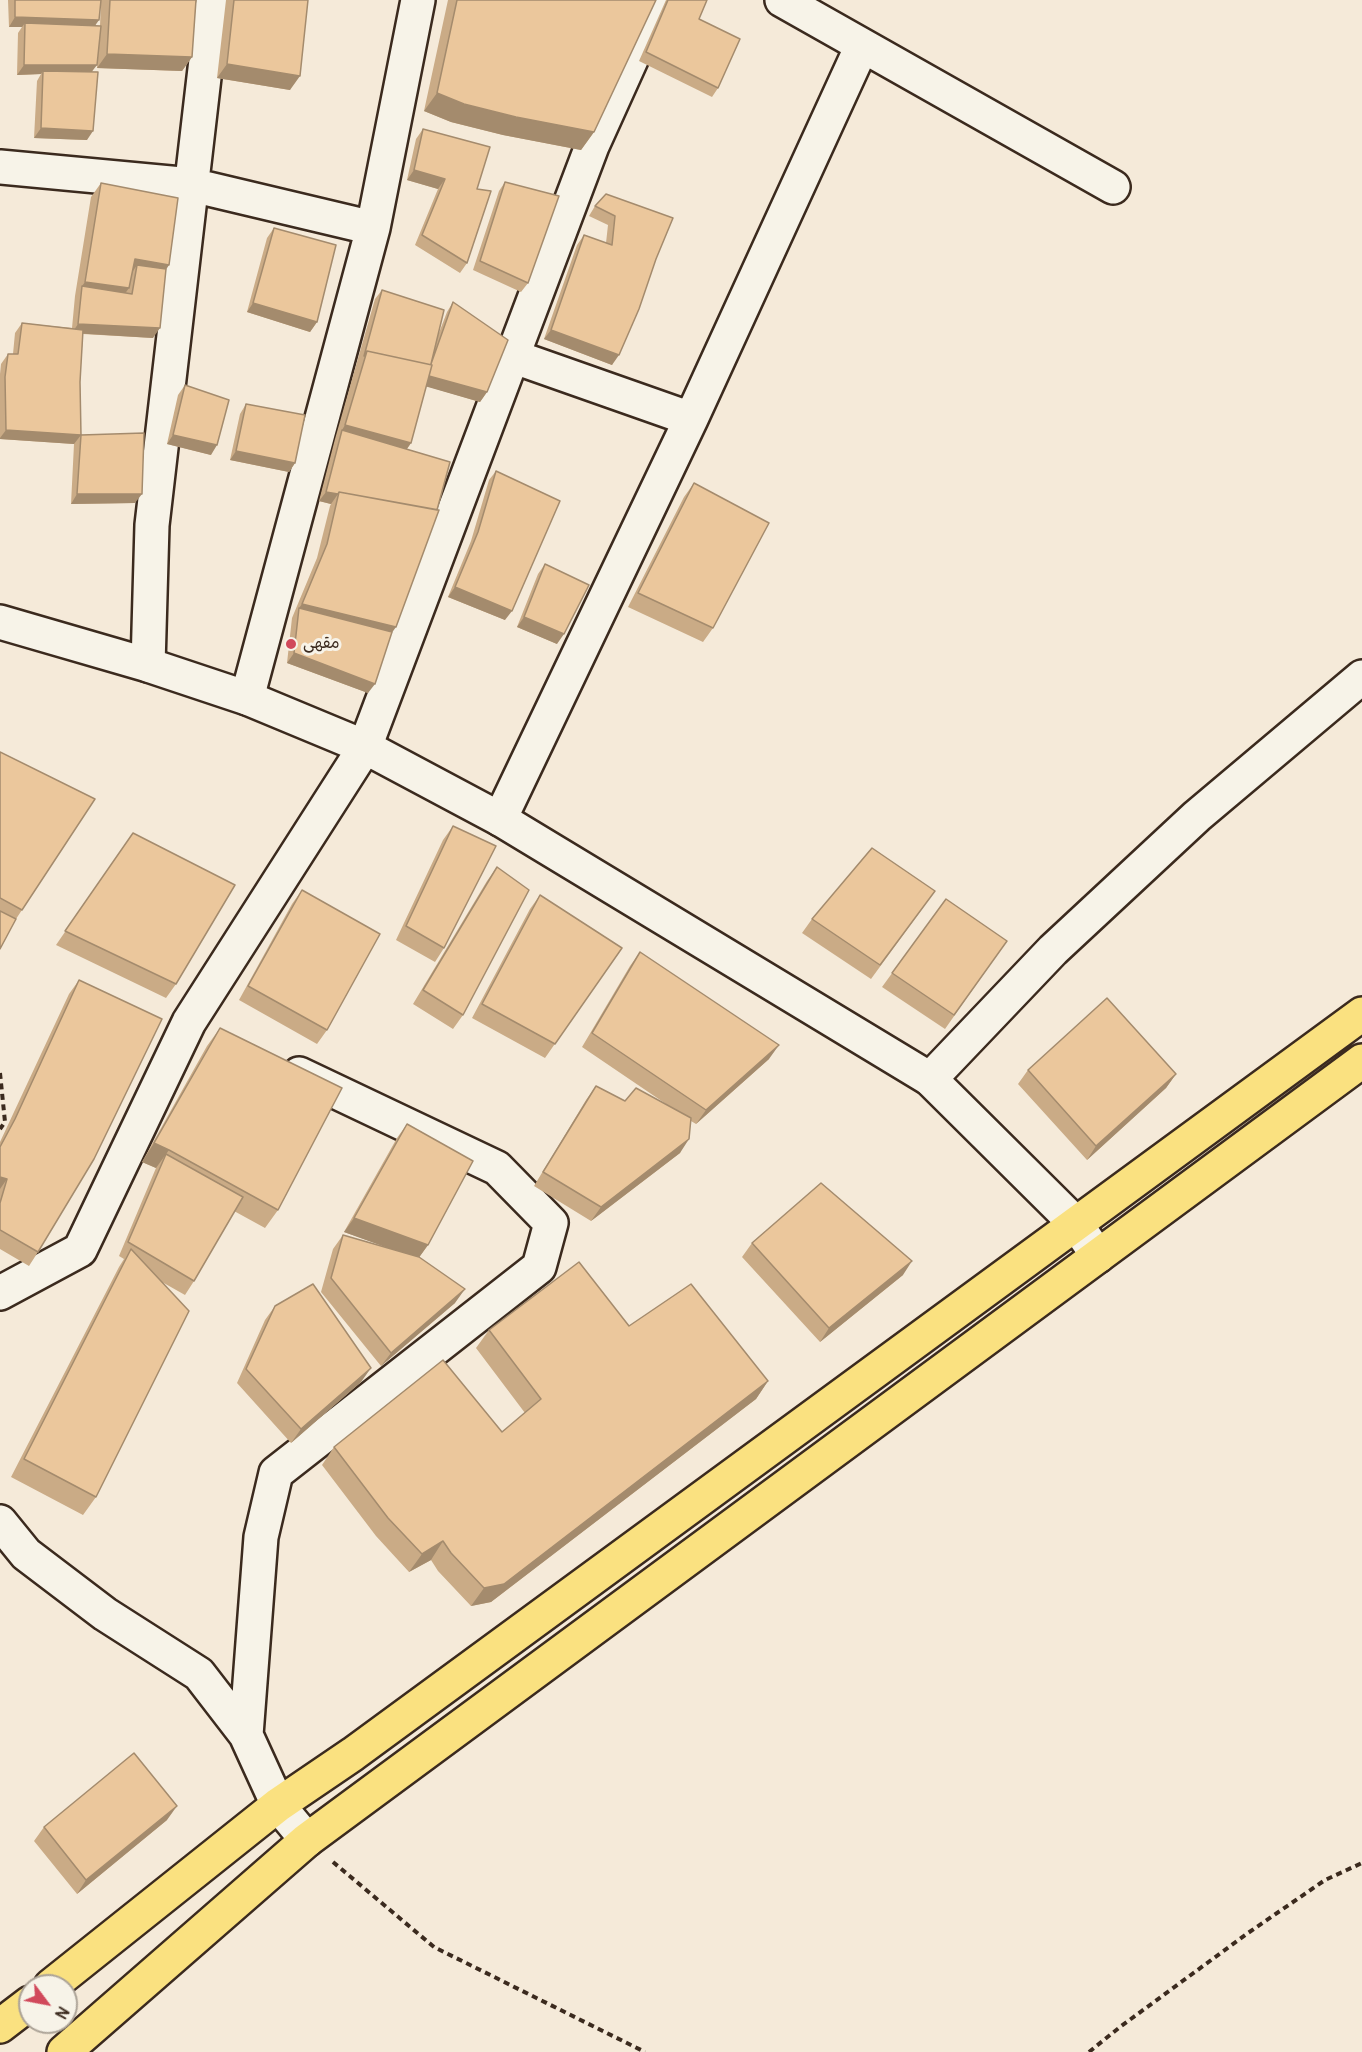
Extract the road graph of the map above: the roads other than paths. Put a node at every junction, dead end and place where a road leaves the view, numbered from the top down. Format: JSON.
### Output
{"nodes":[{"id":1,"x":213,"y":0,"type":"edge"},
{"id":2,"x":418,"y":0,"type":"edge"},
{"id":3,"x":658,"y":0,"type":"edge"},
{"id":4,"x":782,"y":0,"type":"edge"},
{"id":5,"x":862,"y":46,"type":"junction"},
{"id":6,"x":0,"y":167,"type":"edge"},
{"id":7,"x":192,"y":185,"type":"junction"},
{"id":8,"x":1113,"y":187,"type":"dead end"},
{"id":9,"x":373,"y":228,"type":"junction"},
{"id":10,"x":512,"y":356,"type":"junction"},
{"id":11,"x":691,"y":419,"type":"junction"},
{"id":12,"x":0,"y":622,"type":"edge"},
{"id":13,"x":148,"y":665,"type":"junction"},
{"id":14,"x":1362,"y":677,"type":"edge"},
{"id":15,"x":247,"y":698,"type":"junction"},
{"id":16,"x":365,"y":747,"type":"junction"},
{"id":17,"x":500,"y":819,"type":"junction"},
{"id":18,"x":1362,"y":1014,"type":"edge"},
{"id":19,"x":189,"y":1022,"type":"junction"},
{"id":20,"x":221,"y":1037,"type":"edge"},
{"id":21,"x":1362,"y":1061,"type":"edge"},
{"id":22,"x":274,"y":1062,"type":"edge"},
{"id":23,"x":930,"y":1079,"type":"junction"},
{"id":24,"x":1076,"y":1224,"type":"junction"},
{"id":25,"x":1098,"y":1256,"type":"junction"},
{"id":26,"x":0,"y":1293,"type":"edge"},
{"id":27,"x":0,"y":1522,"type":"edge"},
{"id":28,"x":246,"y":1735,"type":"junction"},
{"id":29,"x":278,"y":1805,"type":"junction"},
{"id":30,"x":307,"y":1840,"type":"junction"},
{"id":31,"x":66,"y":1974,"type":"edge"},
{"id":32,"x":18,"y":2012,"type":"edge"},
{"id":33,"x":0,"y":2026,"type":"edge"},
{"id":34,"x":64,"y":2052,"type":"edge"}],
"edges":[{"from":1,"to":7,"type":"street"},
{"from":2,"to":9,"type":"street"},
{"from":3,"to":10,"type":"street"},
{"from":4,"to":5,"type":"street"},
{"from":5,"to":8,"type":"street"},
{"from":5,"to":11,"type":"street"},
{"from":6,"to":7,"type":"street"},
{"from":7,"to":9,"type":"street"},
{"from":7,"to":13,"type":"street"},
{"from":9,"to":15,"type":"street"},
{"from":10,"to":11,"type":"street"},
{"from":10,"to":16,"type":"street"},
{"from":11,"to":17,"type":"street"},
{"from":12,"to":13,"type":"street"},
{"from":13,"to":15,"type":"street"},
{"from":14,"to":23,"type":"street"},
{"from":15,"to":16,"type":"street"},
{"from":16,"to":17,"type":"street"},
{"from":16,"to":19,"type":"street"},
{"from":17,"to":23,"type":"street"},
{"from":18,"to":24,"type":"main road"},
{"from":19,"to":20,"type":"street"},
{"from":19,"to":26,"type":"street"},
{"from":21,"to":25,"type":"main road"},
{"from":22,"to":28,"type":"street"},
{"from":23,"to":24,"type":"street"},
{"from":24,"to":25,"type":"street"},
{"from":24,"to":29,"type":"main road"},
{"from":25,"to":30,"type":"main road"},
{"from":27,"to":28,"type":"street"},
{"from":28,"to":29,"type":"street"},
{"from":29,"to":30,"type":"street"},
{"from":29,"to":31,"type":"main road"},
{"from":30,"to":34,"type":"main road"},
{"from":32,"to":33,"type":"main road"}]}
